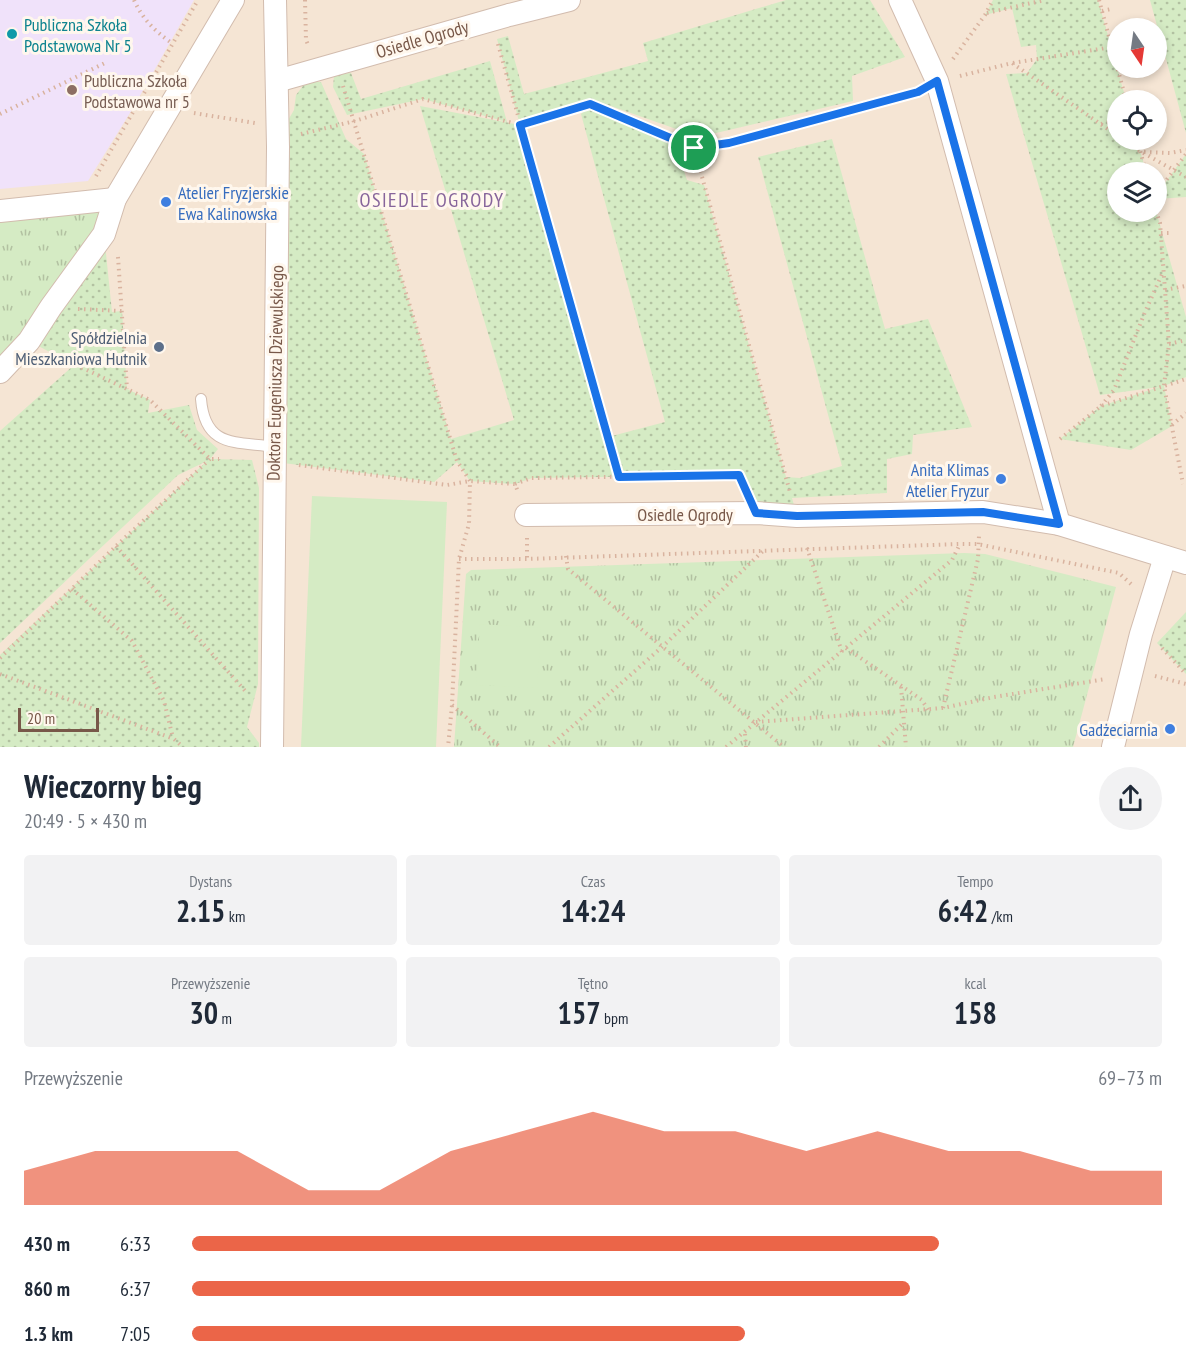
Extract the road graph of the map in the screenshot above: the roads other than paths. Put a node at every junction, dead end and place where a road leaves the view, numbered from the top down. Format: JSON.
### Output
{"nodes":[{"id":1,"x":232,"y":0,"type":"edge"},
{"id":2,"x":275,"y":0,"type":"edge"},
{"id":3,"x":569,"y":0,"type":"edge"},
{"id":4,"x":900,"y":0,"type":"edge"},
{"id":5,"x":501,"y":12,"type":"edge"},
{"id":6,"x":277,"y":81,"type":"junction"},
{"id":7,"x":112,"y":209,"type":"junction"},
{"id":8,"x":0,"y":211,"type":"edge"},
{"id":9,"x":0,"y":372,"type":"edge"},
{"id":10,"x":201,"y":399,"type":"dead end"},
{"id":11,"x":275,"y":447,"type":"junction"},
{"id":12,"x":526,"y":515,"type":"dead end"},
{"id":13,"x":1059,"y":524,"type":"junction"},
{"id":14,"x":1175,"y":560,"type":"edge"},
{"id":15,"x":272,"y":747,"type":"edge"},
{"id":16,"x":1113,"y":747,"type":"edge"}],
"edges":[{"from":1,"to":7,"type":"street"},
{"from":2,"to":6,"type":"street","name":"Doktora Eugeniusza Dziewulskiego"},
{"from":3,"to":5,"type":"street","name":"Osiedle Ogrody"},
{"from":4,"to":13,"type":"street"},
{"from":5,"to":6,"type":"street","name":"Osiedle Ogrody"},
{"from":6,"to":11,"type":"street","name":"Doktora Eugeniusza Dziewulskiego"},
{"from":7,"to":8,"type":"street"},
{"from":7,"to":9,"type":"street"},
{"from":10,"to":11,"type":"lane"},
{"from":11,"to":15,"type":"street","name":"Doktora Eugeniusza Dziewulskiego"},
{"from":12,"to":13,"type":"street","name":"Osiedle Ogrody"},
{"from":13,"to":14,"type":"street","name":"Osiedle Ogrody"},
{"from":14,"to":16,"type":"street","name":"Osiedle Ogrody"}]}
